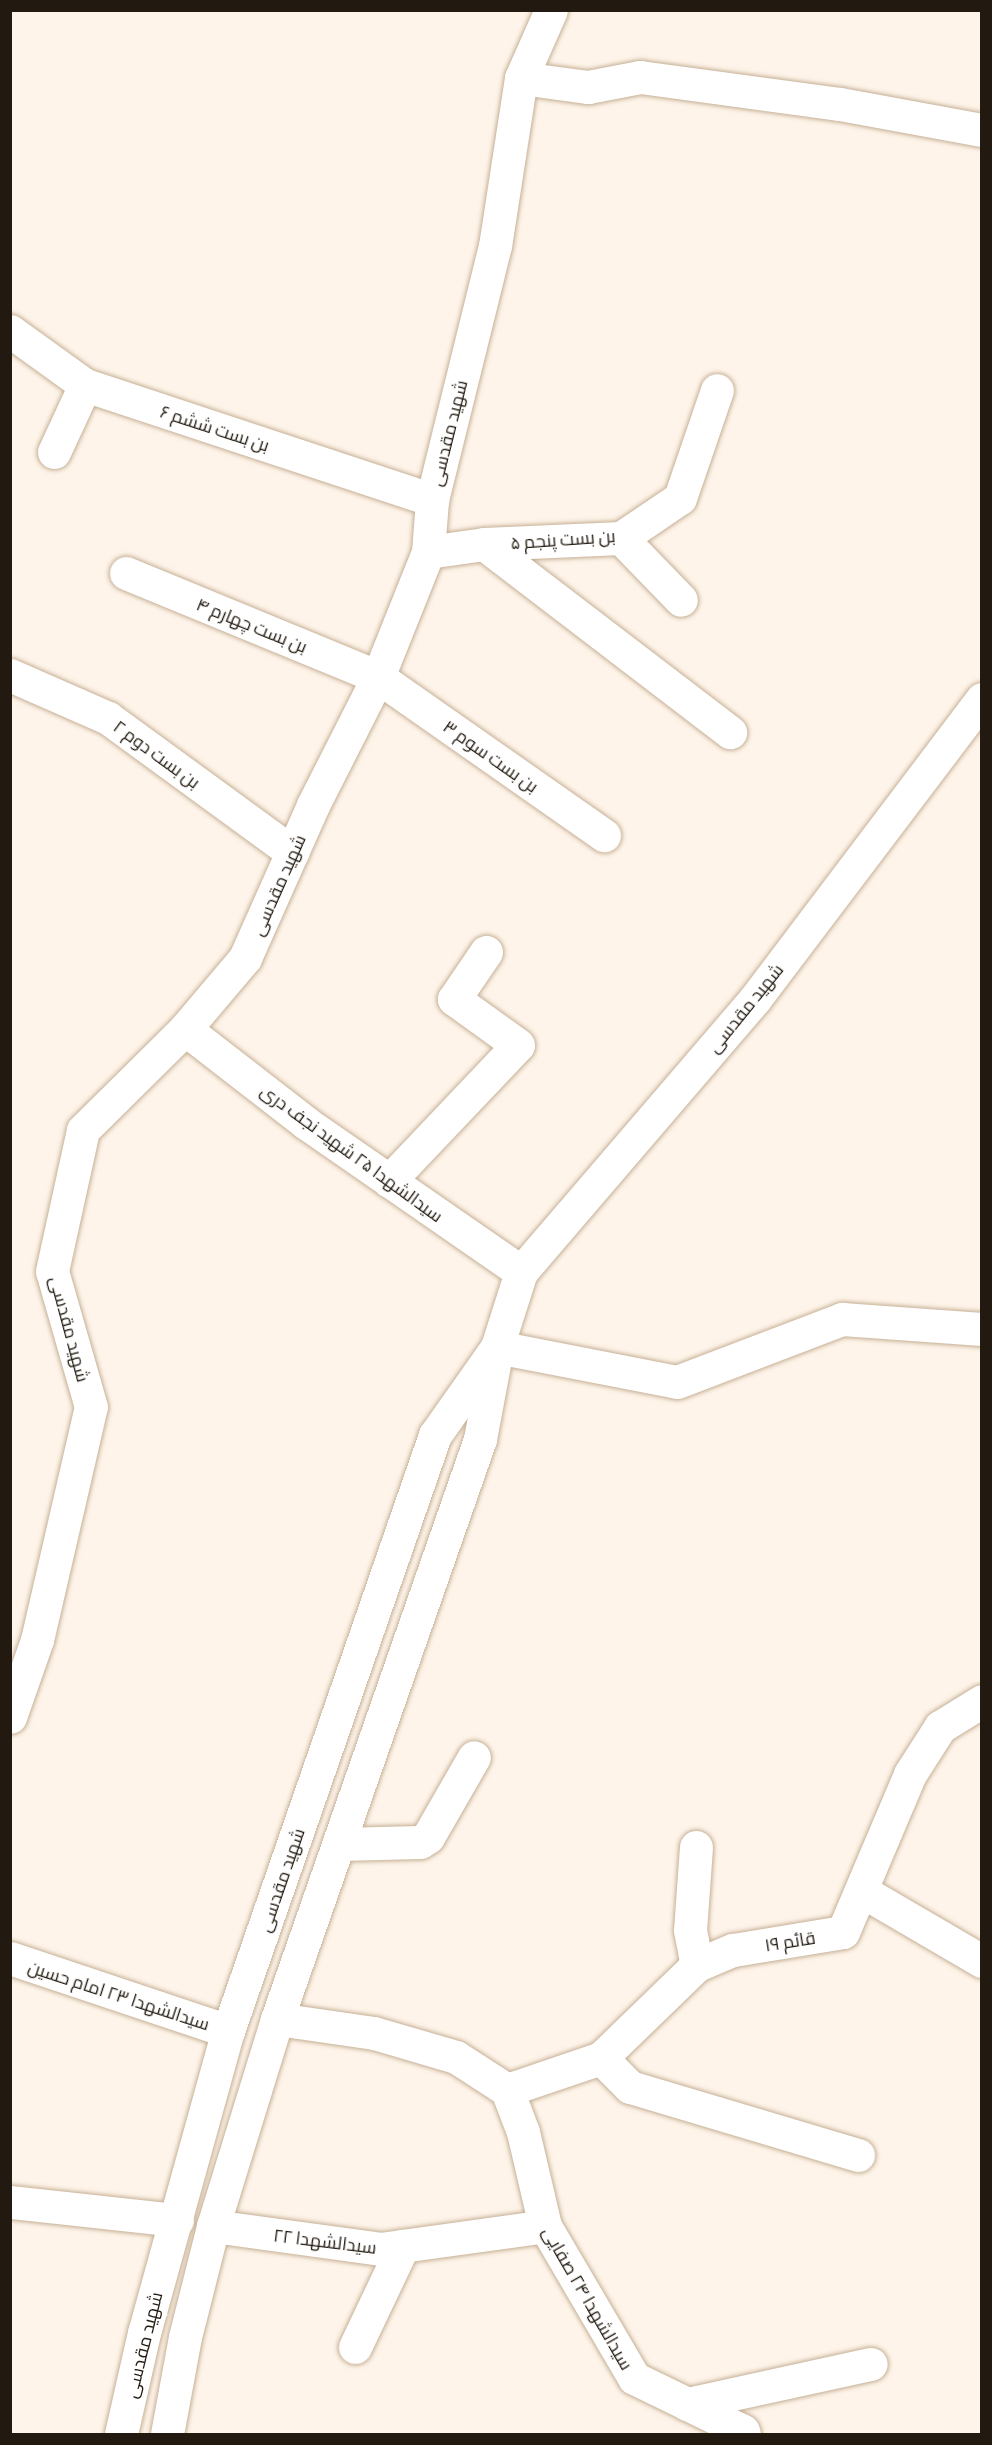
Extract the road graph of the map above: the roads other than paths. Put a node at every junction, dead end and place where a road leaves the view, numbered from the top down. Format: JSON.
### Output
{"nodes":[{"id":1,"x":551,"y":10,"type":"edge"},
{"id":2,"x":520,"y":78,"type":"junction"},
{"id":3,"x":981,"y":130,"type":"edge"},
{"id":4,"x":10,"y":331,"type":"edge"},
{"id":5,"x":85,"y":385,"type":"junction"},
{"id":6,"x":717,"y":390,"type":"dead end"},
{"id":7,"x":54,"y":452,"type":"dead end"},
{"id":8,"x":432,"y":500,"type":"junction"},
{"id":9,"x":621,"y":538,"type":"junction"},
{"id":10,"x":484,"y":544,"type":"junction"},
{"id":11,"x":428,"y":552,"type":"junction"},
{"id":12,"x":126,"y":573,"type":"dead end"},
{"id":13,"x":681,"y":600,"type":"dead end"},
{"id":14,"x":10,"y":675,"type":"edge"},
{"id":15,"x":378,"y":677,"type":"junction"},
{"id":16,"x":981,"y":699,"type":"edge"},
{"id":17,"x":730,"y":732,"type":"dead end"},
{"id":18,"x":604,"y":835,"type":"dead end"},
{"id":19,"x":292,"y":852,"type":"junction"},
{"id":20,"x":486,"y":952,"type":"dead end"},
{"id":21,"x":185,"y":1029,"type":"junction"},
{"id":22,"x":389,"y":1181,"type":"junction"},
{"id":23,"x":521,"y":1272,"type":"junction"},
{"id":24,"x":981,"y":1329,"type":"edge"},
{"id":25,"x":497,"y":1347,"type":"junction"},
{"id":26,"x":981,"y":1701,"type":"edge"},
{"id":27,"x":10,"y":1716,"type":"edge"},
{"id":28,"x":474,"y":1757,"type":"dead end"},
{"id":29,"x":339,"y":1844,"type":"junction"},
{"id":30,"x":696,"y":1847,"type":"dead end"},
{"id":31,"x":862,"y":1891,"type":"junction"},
{"id":32,"x":10,"y":1958,"type":"edge"},
{"id":33,"x":981,"y":1961,"type":"edge"},
{"id":34,"x":697,"y":1965,"type":"junction"},
{"id":35,"x":277,"y":2019,"type":"junction"},
{"id":36,"x":228,"y":2031,"type":"junction"},
{"id":37,"x":601,"y":2058,"type":"junction"},
{"id":38,"x":507,"y":2090,"type":"junction"},
{"id":39,"x":858,"y":2155,"type":"dead end"},
{"id":40,"x":10,"y":2202,"type":"edge"},
{"id":41,"x":177,"y":2220,"type":"junction"},
{"id":42,"x":213,"y":2226,"type":"junction"},
{"id":43,"x":545,"y":2226,"type":"junction"},
{"id":44,"x":403,"y":2246,"type":"junction"},
{"id":45,"x":355,"y":2347,"type":"dead end"},
{"id":46,"x":871,"y":2364,"type":"dead end"},
{"id":47,"x":687,"y":2404,"type":"junction"},
{"id":48,"x":121,"y":2434,"type":"edge"},
{"id":49,"x":167,"y":2434,"type":"edge"},
{"id":50,"x":744,"y":2434,"type":"edge"}],
"edges":[{"from":1,"to":2,"type":"street","name":"شهید مقدسی"},
{"from":2,"to":3,"type":"street"},
{"from":2,"to":8,"type":"street","name":"شهید مقدسی"},
{"from":4,"to":5,"type":"street","name":"بن بست ششم ۶"},
{"from":5,"to":7,"type":"street"},
{"from":5,"to":8,"type":"street","name":"بن بست ششم ۶"},
{"from":6,"to":9,"type":"street","name":"بن بست پنجم ۵"},
{"from":8,"to":11,"type":"street","name":"شهید مقدسی"},
{"from":9,"to":10,"type":"street","name":"بن بست پنجم ۵"},
{"from":9,"to":13,"type":"street"},
{"from":10,"to":11,"type":"street","name":"بن بست پنجم ۵"},
{"from":10,"to":17,"type":"street"},
{"from":11,"to":15,"type":"street","name":"شهید مقدسی"},
{"from":12,"to":15,"type":"street","name":"بن بست چهارم ۴"},
{"from":14,"to":19,"type":"street","name":"بن بست دوم ۲"},
{"from":15,"to":18,"type":"street","name":"بن بست سوم ۳"},
{"from":15,"to":19,"type":"street","name":"شهید مقدسی"},
{"from":16,"to":23,"type":"street","name":"شهید مقدسی"},
{"from":19,"to":21,"type":"street","name":"شهید مقدسی"},
{"from":20,"to":22,"type":"street"},
{"from":21,"to":22,"type":"street","name":"سیدالشهدا ۲۵ شهید نجف دری"},
{"from":21,"to":27,"type":"street","name":"شهید مقدسی"},
{"from":22,"to":23,"type":"street","name":"سیدالشهدا ۲۵ شهید نجف دری"},
{"from":23,"to":25,"type":"street","name":"شهید مقدسی"},
{"from":24,"to":25,"type":"street"},
{"from":25,"to":29,"type":"street","name":"شهید مقدسی"},
{"from":25,"to":36,"type":"street","name":"شهید مقدسی"},
{"from":26,"to":31,"type":"street","name":"قائم ۱۹"},
{"from":28,"to":29,"type":"street"},
{"from":29,"to":35,"type":"street","name":"شهید مقدسی"},
{"from":30,"to":34,"type":"street"},
{"from":31,"to":33,"type":"street"},
{"from":31,"to":34,"type":"street","name":"قائم ۱۹"},
{"from":32,"to":36,"type":"street","name":"سیدالشهدا ۲۳ امام حسین"},
{"from":34,"to":37,"type":"street","name":"قائم ۱۹"},
{"from":35,"to":38,"type":"street"},
{"from":35,"to":42,"type":"street","name":"شهید مقدسی"},
{"from":36,"to":41,"type":"street","name":"شهید مقدسی"},
{"from":37,"to":38,"type":"street","name":"قائم ۱۹"},
{"from":37,"to":39,"type":"street"},
{"from":38,"to":43,"type":"street","name":"سیدالشهدا ۲۴ صفایی"},
{"from":40,"to":41,"type":"street"},
{"from":41,"to":48,"type":"street","name":"شهید مقدسی"},
{"from":42,"to":44,"type":"street","name":"سیدالشهدا ۲۲"},
{"from":42,"to":49,"type":"street","name":"شهید مقدسی"},
{"from":43,"to":44,"type":"street","name":"سیدالشهدا ۲۲"},
{"from":43,"to":47,"type":"street","name":"سیدالشهدا ۲۴ صفایی"},
{"from":44,"to":45,"type":"street"},
{"from":46,"to":47,"type":"street"},
{"from":47,"to":50,"type":"street","name":"سیدالشهدا ۲۴ صفایی"}]}
